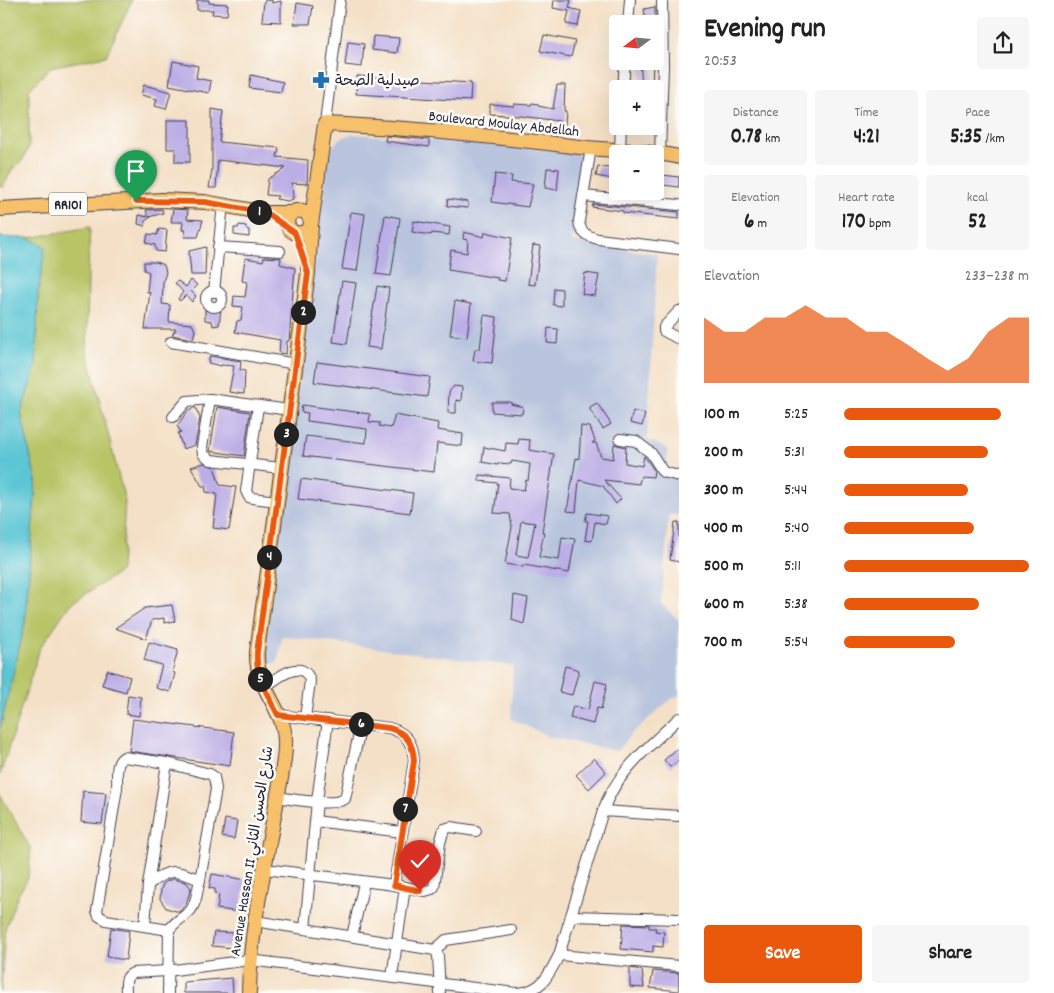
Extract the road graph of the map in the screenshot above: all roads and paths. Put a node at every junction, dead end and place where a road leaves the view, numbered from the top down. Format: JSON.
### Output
{"nodes":[{"id":1,"x":340,"y":0,"type":"edge"},
{"id":2,"x":630,"y":0,"type":"edge"},
{"id":3,"x":662,"y":0,"type":"edge"},
{"id":4,"x":629,"y":15,"type":"edge"},
{"id":5,"x":325,"y":124,"type":"junction"},
{"id":6,"x":660,"y":145,"type":"edge"},
{"id":7,"x":591,"y":148,"type":"junction"},
{"id":8,"x":609,"y":150,"type":"edge"},
{"id":9,"x":664,"y":154,"type":"edge"},
{"id":10,"x":679,"y":157,"type":"edge"},
{"id":11,"x":317,"y":187,"type":"junction"},
{"id":12,"x":583,"y":196,"type":"junction"},
{"id":13,"x":223,"y":204,"type":"junction"},
{"id":14,"x":679,"y":205,"type":"edge"},
{"id":15,"x":0,"y":209,"type":"edge"},
{"id":16,"x":293,"y":212,"type":"junction"},
{"id":17,"x":266,"y":213,"type":"junction"},
{"id":18,"x":311,"y":223,"type":"junction"},
{"id":19,"x":293,"y":232,"type":"junction"},
{"id":20,"x":218,"y":247,"type":"junction"},
{"id":21,"x":679,"y":249,"type":"edge"},
{"id":22,"x":280,"y":251,"type":"dead end"},
{"id":23,"x":308,"y":273,"type":"junction"},
{"id":24,"x":214,"y":292,"type":"dead end"},
{"id":25,"x":679,"y":311,"type":"edge"},
{"id":26,"x":679,"y":339,"type":"edge"},
{"id":27,"x":171,"y":342,"type":"dead end"},
{"id":28,"x":296,"y":364,"type":"junction"},
{"id":29,"x":210,"y":399,"type":"junction"},
{"id":30,"x":258,"y":406,"type":"junction"},
{"id":31,"x":289,"y":410,"type":"junction"},
{"id":32,"x":173,"y":417,"type":"dead end"},
{"id":33,"x":620,"y":439,"type":"dead end"},
{"id":34,"x":248,"y":465,"type":"junction"},
{"id":35,"x":281,"y":468,"type":"junction"},
{"id":36,"x":679,"y":476,"type":"edge"},
{"id":37,"x":277,"y":501,"type":"junction"},
{"id":38,"x":265,"y":688,"type":"junction"},
{"id":39,"x":278,"y":715,"type":"junction"},
{"id":40,"x":305,"y":718,"type":"junction"},
{"id":41,"x":679,"y":718,"type":"edge"},
{"id":42,"x":328,"y":720,"type":"junction"},
{"id":43,"x":361,"y":724,"type":"junction"},
{"id":44,"x":167,"y":763,"type":"junction"},
{"id":45,"x":277,"y":797,"type":"junction"},
{"id":46,"x":317,"y":801,"type":"junction"},
{"id":47,"x":603,"y":811,"type":"junction"},
{"id":48,"x":679,"y":816,"type":"edge"},
{"id":49,"x":316,"y":821,"type":"junction"},
{"id":50,"x":476,"y":831,"type":"dead end"},
{"id":51,"x":402,"y":832,"type":"junction"},
{"id":52,"x":264,"y":869,"type":"junction"},
{"id":53,"x":309,"y":876,"type":"junction"},
{"id":54,"x":200,"y":880,"type":"junction"},
{"id":55,"x":364,"y":883,"type":"junction"},
{"id":56,"x":148,"y":885,"type":"junction"},
{"id":57,"x":394,"y":885,"type":"junction"},
{"id":58,"x":405,"y":887,"type":"junction"},
{"id":59,"x":571,"y":916,"type":"junction"},
{"id":60,"x":679,"y":919,"type":"edge"},
{"id":61,"x":255,"y":921,"type":"junction"},
{"id":62,"x":144,"y":926,"type":"junction"},
{"id":63,"x":304,"y":929,"type":"junction"},
{"id":64,"x":169,"y":930,"type":"junction"},
{"id":65,"x":511,"y":930,"type":"dead end"},
{"id":66,"x":352,"y":936,"type":"junction"},
{"id":67,"x":397,"y":943,"type":"junction"},
{"id":68,"x":435,"y":950,"type":"junction"},
{"id":69,"x":559,"y":956,"type":"junction"},
{"id":70,"x":249,"y":960,"type":"junction"},
{"id":71,"x":679,"y":966,"type":"edge"},
{"id":72,"x":168,"y":971,"type":"junction"},
{"id":73,"x":392,"y":977,"type":"junction"},
{"id":74,"x":440,"y":988,"type":"edge"},
{"id":75,"x":494,"y":992,"type":"edge"},
{"id":76,"x":126,"y":993,"type":"edge"},
{"id":77,"x":168,"y":993,"type":"edge"},
{"id":78,"x":249,"y":993,"type":"edge"},
{"id":79,"x":524,"y":993,"type":"edge"}],
"edges":[{"from":1,"to":5,"type":"street"},
{"from":2,"to":4,"type":"street"},
{"from":3,"to":6,"type":"street"},
{"from":5,"to":7,"type":"main road","name":"Boulevard Moulay Abdellah"},
{"from":5,"to":11,"type":"main road","name":"Avenue Hassan II شارع الحسن الثاني"},
{"from":7,"to":8,"type":"main road","name":"Boulevard Moulay Abdellah"},
{"from":7,"to":12,"type":"street"},
{"from":9,"to":10,"type":"main road","name":"Boulevard Moulay Abdellah"},
{"from":11,"to":16,"type":"main road"},
{"from":11,"to":18,"type":"main road","name":"Avenue Hassan II شارع الحسن الثاني"},
{"from":12,"to":14,"type":"street"},
{"from":12,"to":21,"type":"street"},
{"from":13,"to":15,"type":"main road","number":"RR101"},
{"from":13,"to":17,"type":"main road","number":"RR101"},
{"from":13,"to":20,"type":"street"},
{"from":16,"to":17,"type":"main road","number":"RR101"},
{"from":16,"to":18,"type":"main road","number":"RR101"},
{"from":16,"to":19,"type":"main road"},
{"from":17,"to":19,"type":"main road","number":"RR101"},
{"from":18,"to":19,"type":"main road"},
{"from":18,"to":23,"type":"main road","name":"Avenue Hassan II شارع الحسن الثاني"},
{"from":19,"to":23,"type":"main road","name":"Avenue Hassan II شارع الحسن الثاني"},
{"from":20,"to":22,"type":"street"},
{"from":20,"to":24,"type":"street"},
{"from":23,"to":28,"type":"main road","name":"Avenue Hassan II شارع الحسن الثاني"},
{"from":25,"to":26,"type":"street"},
{"from":27,"to":28,"type":"street"},
{"from":28,"to":31,"type":"main road","name":"Avenue Hassan II شارع الحسن الثاني"},
{"from":29,"to":30,"type":"street"},
{"from":29,"to":32,"type":"street"},
{"from":29,"to":34,"type":"street"},
{"from":30,"to":31,"type":"street"},
{"from":30,"to":34,"type":"street"},
{"from":31,"to":35,"type":"main road","name":"Avenue Hassan II شارع الحسن الثاني"},
{"from":33,"to":36,"type":"street"},
{"from":34,"to":35,"type":"street"},
{"from":34,"to":37,"type":"street"},
{"from":35,"to":37,"type":"main road","name":"Avenue Hassan II شارع الحسن الثاني"},
{"from":37,"to":38,"type":"main road","name":"Avenue Hassan II شارع الحسن الثاني"},
{"from":38,"to":39,"type":"main road","name":"Avenue Hassan II شارع الحسن الثاني"},
{"from":38,"to":40,"type":"street"},
{"from":39,"to":40,"type":"street"},
{"from":39,"to":45,"type":"main road","name":"Avenue Hassan II شارع الحسن الثاني"},
{"from":40,"to":42,"type":"street"},
{"from":41,"to":47,"type":"street"},
{"from":42,"to":43,"type":"street"},
{"from":42,"to":46,"type":"street"},
{"from":43,"to":46,"type":"street"},
{"from":43,"to":51,"type":"street"},
{"from":44,"to":54,"type":"street"},
{"from":44,"to":56,"type":"street"},
{"from":44,"to":62,"type":"street"},
{"from":45,"to":46,"type":"street"},
{"from":45,"to":52,"type":"main road","name":"Avenue Hassan II شارع الحسن الثاني"},
{"from":46,"to":49,"type":"street"},
{"from":47,"to":48,"type":"street"},
{"from":47,"to":59,"type":"street"},
{"from":49,"to":51,"type":"street"},
{"from":49,"to":53,"type":"street"},
{"from":50,"to":58,"type":"street"},
{"from":51,"to":57,"type":"street"},
{"from":52,"to":53,"type":"street"},
{"from":52,"to":61,"type":"main road","name":"Avenue Hassan II شارع الحسن الثاني"},
{"from":53,"to":55,"type":"street"},
{"from":53,"to":63,"type":"street"},
{"from":54,"to":56,"type":"street"},
{"from":54,"to":64,"type":"street"},
{"from":55,"to":57,"type":"street"},
{"from":55,"to":66,"type":"street"},
{"from":56,"to":62,"type":"street"},
{"from":57,"to":58,"type":"street"},
{"from":58,"to":67,"type":"street"},
{"from":59,"to":60,"type":"street"},
{"from":59,"to":69,"type":"street"},
{"from":61,"to":63,"type":"street"},
{"from":61,"to":70,"type":"main road","name":"Avenue Hassan II شارع الحسن الثاني"},
{"from":62,"to":64,"type":"street"},
{"from":63,"to":66,"type":"street"},
{"from":64,"to":72,"type":"street"},
{"from":65,"to":68,"type":"street"},
{"from":66,"to":67,"type":"street"},
{"from":67,"to":68,"type":"street"},
{"from":67,"to":73,"type":"street"},
{"from":68,"to":74,"type":"street"},
{"from":69,"to":71,"type":"street"},
{"from":69,"to":79,"type":"street"},
{"from":70,"to":72,"type":"street"},
{"from":70,"to":73,"type":"street"},
{"from":70,"to":78,"type":"main road","name":"Avenue Hassan II شارع الحسن الثاني"},
{"from":72,"to":76,"type":"street"},
{"from":72,"to":77,"type":"street"},
{"from":73,"to":74,"type":"street"},
{"from":74,"to":75,"type":"street"},
{"from":75,"to":79,"type":"street"}]}
